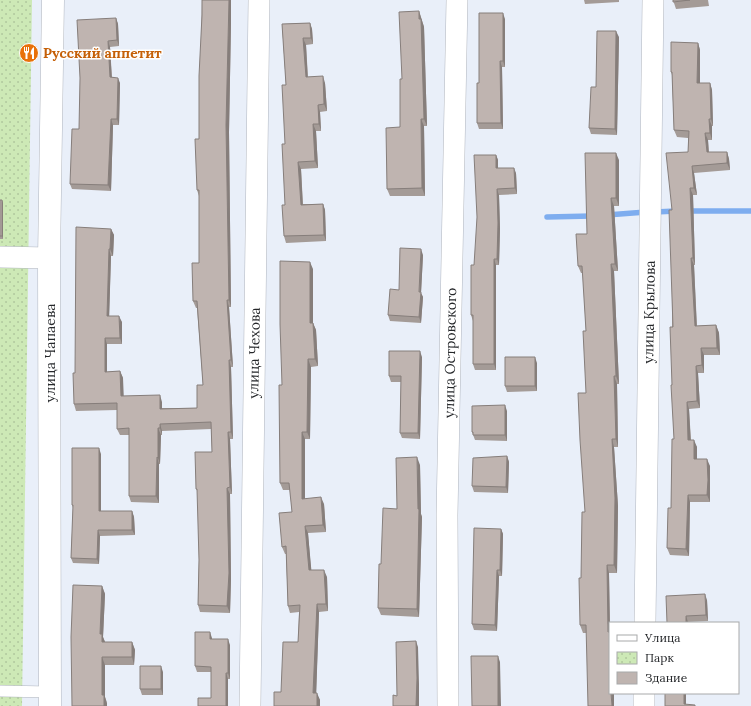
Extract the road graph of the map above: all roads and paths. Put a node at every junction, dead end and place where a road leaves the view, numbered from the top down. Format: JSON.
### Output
{"nodes":[{"id":1,"x":53,"y":0,"type":"edge"},
{"id":2,"x":259,"y":0,"type":"edge"},
{"id":3,"x":457,"y":0,"type":"edge"},
{"id":4,"x":653,"y":0,"type":"edge"},
{"id":5,"x":0,"y":257,"type":"edge"},
{"id":6,"x":49,"y":258,"type":"junction"},
{"id":7,"x":645,"y":622,"type":"edge"},
{"id":8,"x":0,"y":692,"type":"edge"},
{"id":9,"x":644,"y":694,"type":"edge"},
{"id":10,"x":50,"y":699,"type":"edge"},
{"id":11,"x":250,"y":706,"type":"edge"},
{"id":12,"x":448,"y":706,"type":"edge"},
{"id":13,"x":644,"y":706,"type":"edge"}],
"edges":[{"from":1,"to":6,"type":"street","name":"улица Чапаева"},
{"from":2,"to":11,"type":"street","name":"улица Чехова"},
{"from":3,"to":12,"type":"street","name":"улица Островского"},
{"from":4,"to":7,"type":"street","name":"улица Крылова"},
{"from":5,"to":6,"type":"street"},
{"from":6,"to":10,"type":"street","name":"улица Чапаева"},
{"from":8,"to":10,"type":"lane"},
{"from":9,"to":13,"type":"street"}]}
